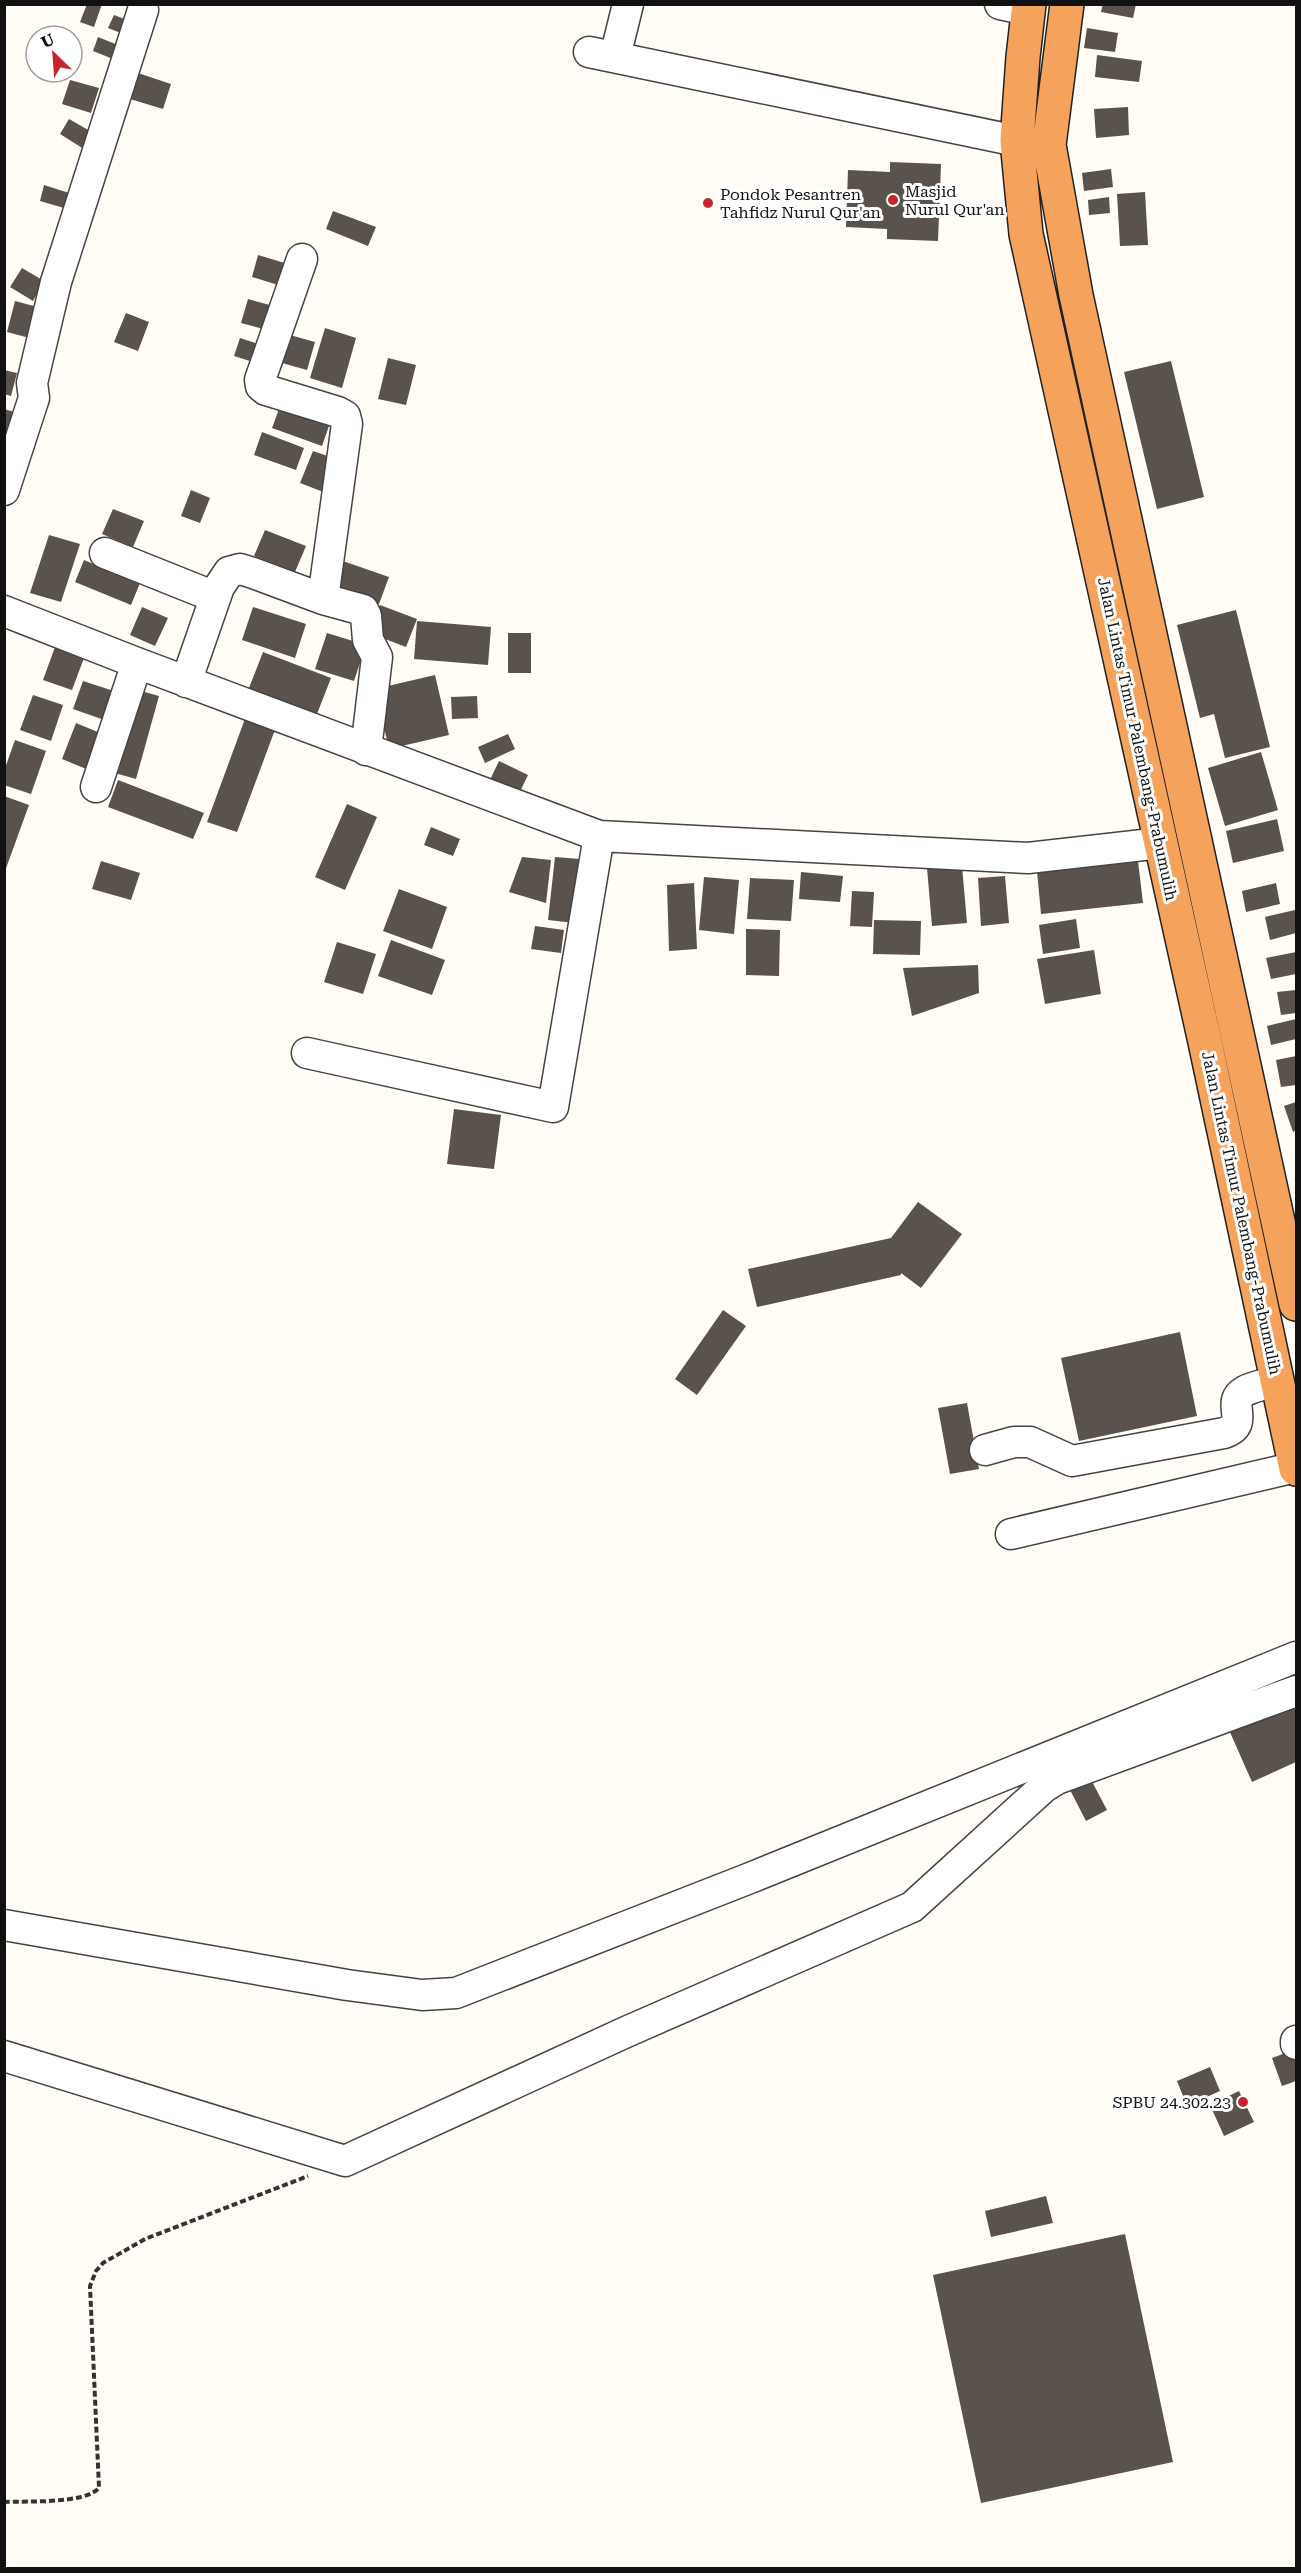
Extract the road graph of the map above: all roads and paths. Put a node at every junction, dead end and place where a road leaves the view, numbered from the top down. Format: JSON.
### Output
{"nodes":[{"id":1,"x":628,"y":4,"type":"edge"},
{"id":2,"x":1067,"y":4,"type":"edge"},
{"id":3,"x":1019,"y":6,"type":"edge"},
{"id":4,"x":143,"y":10,"type":"dead end"},
{"id":5,"x":1017,"y":141,"type":"junction"},
{"id":6,"x":302,"y":259,"type":"dead end"},
{"id":7,"x":4,"y":490,"type":"edge"},
{"id":8,"x":105,"y":553,"type":"dead end"},
{"id":9,"x":215,"y":597,"type":"junction"},
{"id":10,"x":323,"y":599,"type":"junction"},
{"id":11,"x":4,"y":610,"type":"edge"},
{"id":12,"x":137,"y":663,"type":"junction"},
{"id":13,"x":186,"y":682,"type":"junction"},
{"id":14,"x":366,"y":750,"type":"junction"},
{"id":15,"x":96,"y":787,"type":"dead end"},
{"id":16,"x":599,"y":836,"type":"junction"},
{"id":17,"x":1161,"y":843,"type":"junction"},
{"id":18,"x":307,"y":1053,"type":"dead end"},
{"id":19,"x":1296,"y":1304,"type":"edge"},
{"id":20,"x":1278,"y":1381,"type":"junction"},
{"id":21,"x":986,"y":1450,"type":"dead end"},
{"id":22,"x":1296,"y":1468,"type":"edge"},
{"id":23,"x":1011,"y":1534,"type":"dead end"},
{"id":24,"x":1296,"y":1658,"type":"edge"},
{"id":25,"x":1296,"y":1691,"type":"edge"},
{"id":26,"x":4,"y":1925,"type":"edge"},
{"id":27,"x":4,"y":2056,"type":"edge"},
{"id":28,"x":345,"y":2161,"type":"junction"},
{"id":29,"x":4,"y":2502,"type":"edge"}],
"edges":[{"from":1,"to":5,"type":"street"},
{"from":2,"to":19,"type":"highway","name":"Jalan Lintas Timur Palembang-Prabumulih"},
{"from":3,"to":5,"type":"highway","name":"Jalan Lintas Timur Palembang-Prabumulih"},
{"from":4,"to":7,"type":"street"},
{"from":5,"to":17,"type":"highway","name":"Jalan Lintas Timur Palembang-Prabumulih"},
{"from":6,"to":10,"type":"street"},
{"from":8,"to":9,"type":"street"},
{"from":9,"to":10,"type":"street"},
{"from":9,"to":13,"type":"street"},
{"from":10,"to":14,"type":"street"},
{"from":11,"to":12,"type":"street"},
{"from":12,"to":13,"type":"street"},
{"from":12,"to":15,"type":"street"},
{"from":13,"to":14,"type":"street"},
{"from":14,"to":16,"type":"street"},
{"from":16,"to":17,"type":"street"},
{"from":16,"to":18,"type":"street"},
{"from":17,"to":20,"type":"highway","name":"Jalan Lintas Timur Palembang-Prabumulih"},
{"from":20,"to":21,"type":"street"},
{"from":20,"to":22,"type":"highway","name":"Jalan Lintas Timur Palembang-Prabumulih"},
{"from":22,"to":23,"type":"street"},
{"from":24,"to":26,"type":"street"},
{"from":25,"to":28,"type":"street"},
{"from":27,"to":28,"type":"street"},
{"from":28,"to":29,"type":"path"}]}
